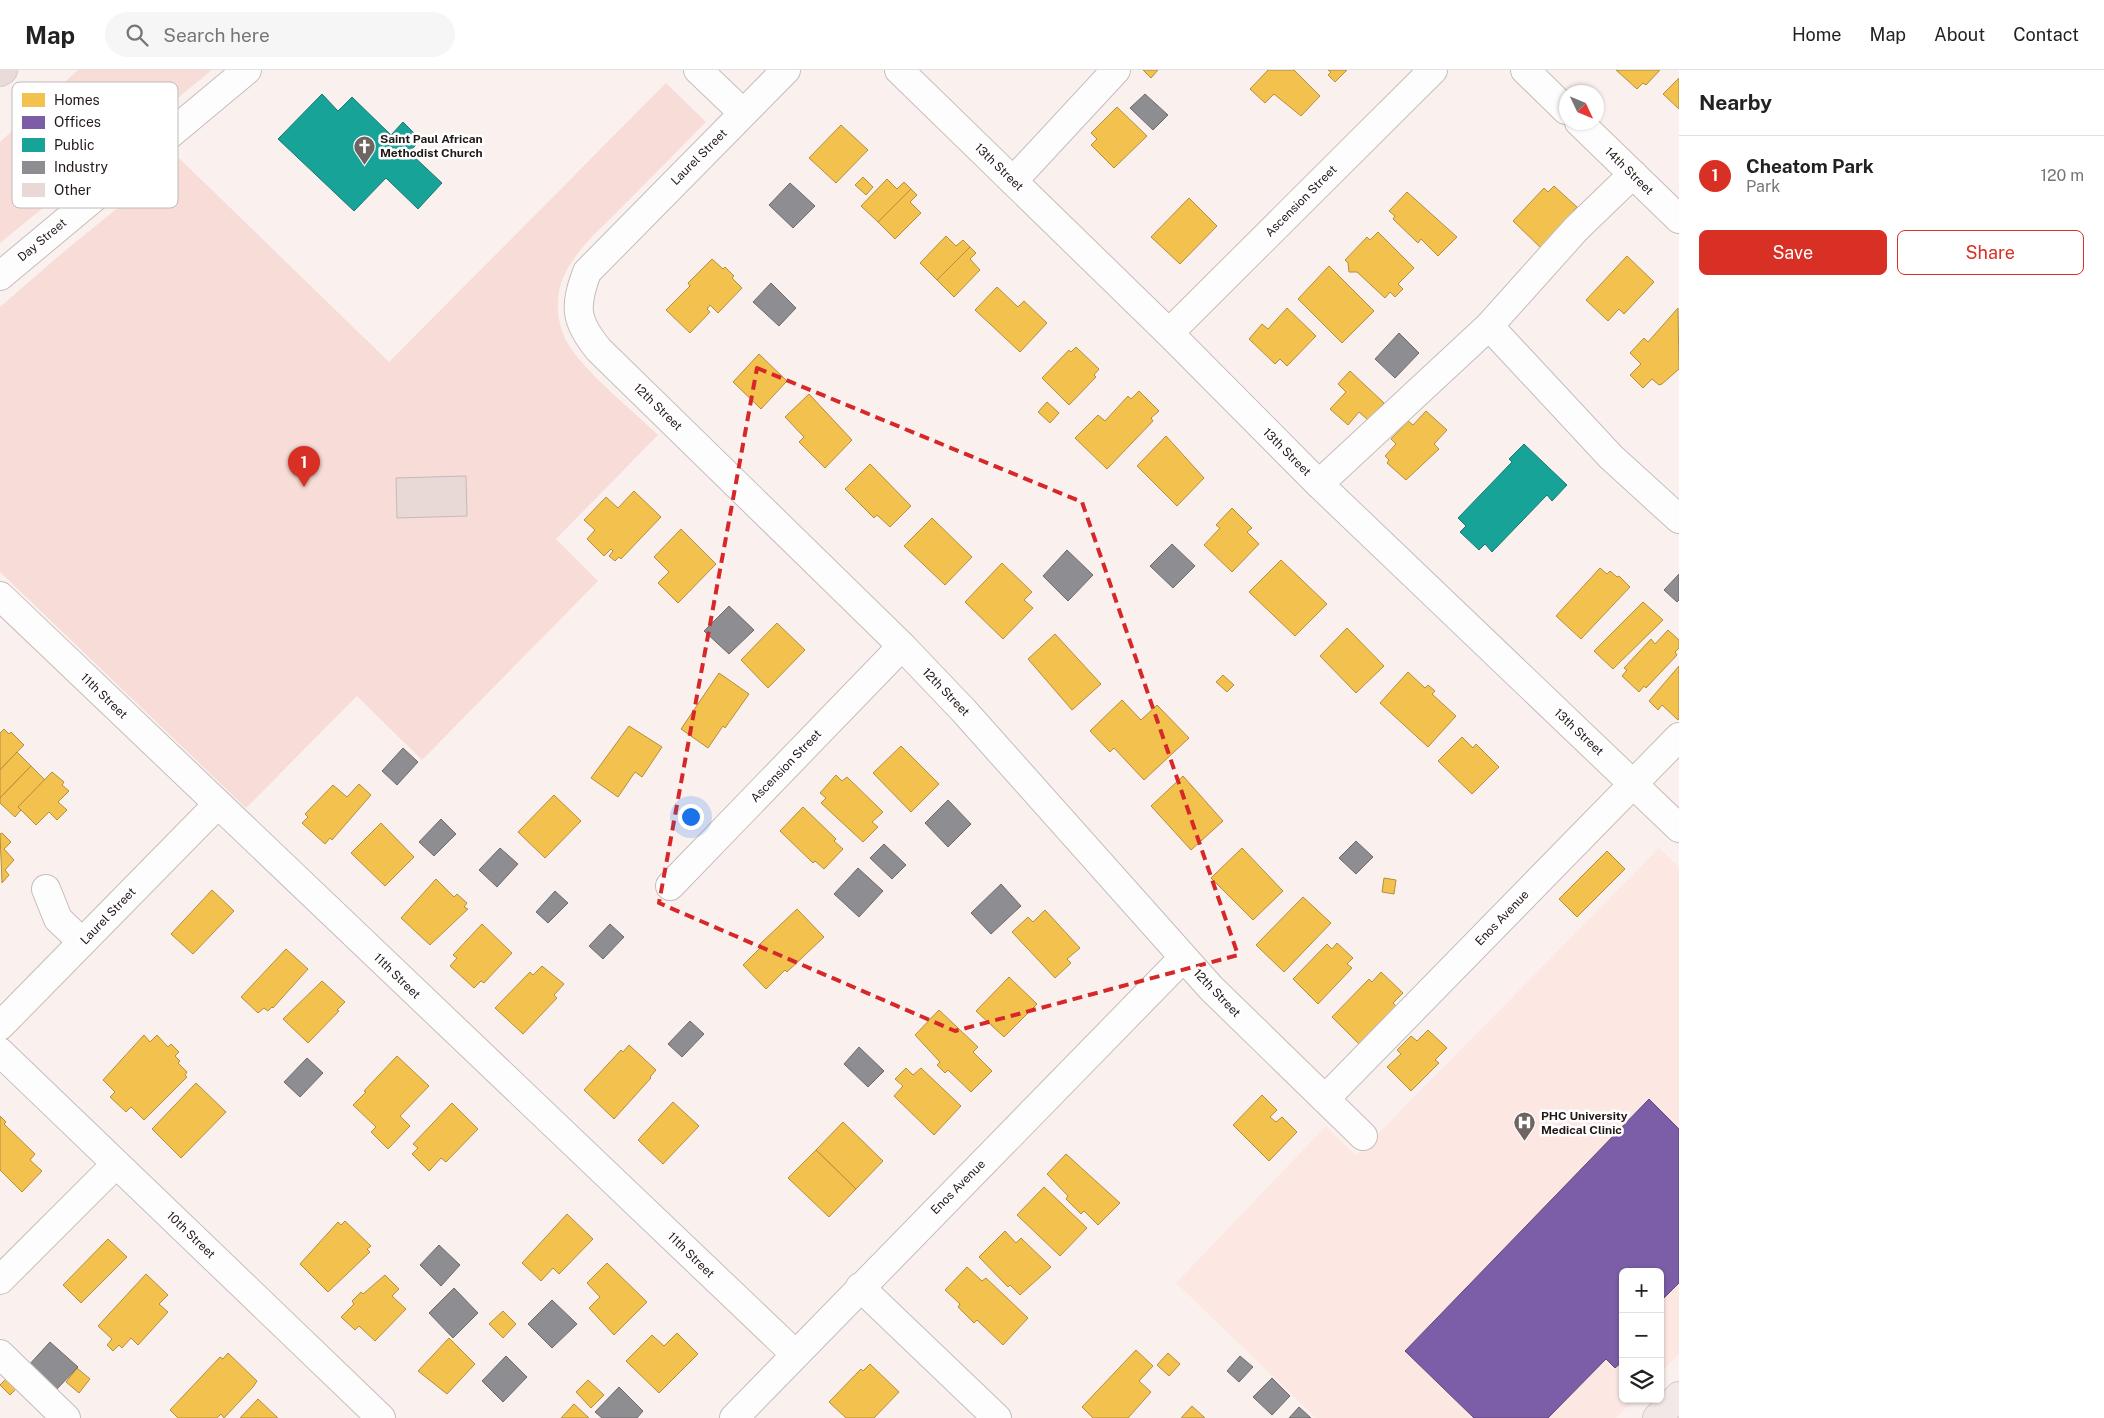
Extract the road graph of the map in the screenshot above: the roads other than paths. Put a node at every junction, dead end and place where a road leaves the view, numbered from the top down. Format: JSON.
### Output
{"nodes":[{"id":1,"x":247,"y":70,"type":"edge"},
{"id":2,"x":698,"y":70,"type":"edge"},
{"id":3,"x":786,"y":70,"type":"edge"},
{"id":4,"x":899,"y":70,"type":"edge"},
{"id":5,"x":1116,"y":70,"type":"edge"},
{"id":6,"x":1433,"y":70,"type":"edge"},
{"id":7,"x":1525,"y":70,"type":"edge"},
{"id":8,"x":1559,"y":103,"type":"edge"},
{"id":9,"x":743,"y":113,"type":"junction"},
{"id":10,"x":178,"y":128,"type":"edge"},
{"id":11,"x":1587,"y":130,"type":"edge"},
{"id":12,"x":1633,"y":174,"type":"junction"},
{"id":13,"x":1013,"y":181,"type":"junction"},
{"id":14,"x":82,"y":208,"type":"edge"},
{"id":15,"x":1679,"y":219,"type":"edge"},
{"id":16,"x":612,"y":245,"type":"joint"},
{"id":17,"x":0,"y":276,"type":"edge"},
{"id":18,"x":1490,"y":326,"type":"junction"},
{"id":19,"x":1169,"y":332,"type":"junction"},
{"id":20,"x":1319,"y":484,"type":"junction"},
{"id":21,"x":1679,"y":520,"type":"edge"},
{"id":22,"x":0,"y":596,"type":"edge"},
{"id":23,"x":902,"y":646,"type":"junction"},
{"id":24,"x":1679,"y":737,"type":"edge"},
{"id":25,"x":1633,"y":784,"type":"junction"},
{"id":26,"x":217,"y":805,"type":"junction"},
{"id":27,"x":1679,"y":828,"type":"edge"},
{"id":28,"x":670,"y":886,"type":"dead end"},
{"id":29,"x":46,"y":889,"type":"dead end"},
{"id":30,"x":82,"y":942,"type":"junction"},
{"id":31,"x":1183,"y":958,"type":"junction"},
{"id":32,"x":0,"y":1026,"type":"edge"},
{"id":33,"x":0,"y":1052,"type":"edge"},
{"id":34,"x":1325,"y":1099,"type":"junction"},
{"id":35,"x":1363,"y":1136,"type":"dead end"},
{"id":36,"x":116,"y":1164,"type":"junction"},
{"id":37,"x":0,"y":1280,"type":"edge"},
{"id":38,"x":860,"y":1287,"type":"junction"},
{"id":39,"x":0,"y":1354,"type":"edge"},
{"id":40,"x":795,"y":1354,"type":"junction"},
{"id":41,"x":1679,"y":1396,"type":"edge"},
{"id":42,"x":66,"y":1418,"type":"edge"},
{"id":43,"x":381,"y":1418,"type":"edge"},
{"id":44,"x":734,"y":1418,"type":"edge"},
{"id":45,"x":997,"y":1418,"type":"edge"},
{"id":46,"x":1658,"y":1418,"type":"edge"}],
"edges":[{"from":1,"to":10,"type":"street","name":"Day Street"},
{"from":2,"to":9,"type":"street"},
{"from":3,"to":9,"type":"street","name":"Laurel Street"},
{"from":4,"to":13,"type":"street","name":"13th Street"},
{"from":5,"to":13,"type":"street"},
{"from":6,"to":19,"type":"street","name":"Ascension Street"},
{"from":7,"to":8,"type":"street"},
{"from":9,"to":16,"type":"street","name":"Laurel Street"},
{"from":11,"to":12,"type":"street","name":"14th Street"},
{"from":12,"to":15,"type":"street","name":"14th Street"},
{"from":12,"to":18,"type":"street"},
{"from":13,"to":19,"type":"street","name":"13th Street"},
{"from":14,"to":17,"type":"street","name":"Day Street"},
{"from":16,"to":23,"type":"street","name":"12th Street"},
{"from":18,"to":20,"type":"street"},
{"from":18,"to":21,"type":"street"},
{"from":19,"to":20,"type":"street","name":"13th Street"},
{"from":20,"to":25,"type":"street","name":"13th Street"},
{"from":22,"to":26,"type":"street","name":"11th Street"},
{"from":23,"to":28,"type":"street","name":"Ascension Street"},
{"from":23,"to":31,"type":"street","name":"12th Street"},
{"from":24,"to":25,"type":"street","name":"Enos Avenue"},
{"from":25,"to":27,"type":"street","name":"13th Street"},
{"from":25,"to":34,"type":"street","name":"Enos Avenue"},
{"from":26,"to":30,"type":"street","name":"Laurel Street"},
{"from":26,"to":40,"type":"street","name":"11th Street"},
{"from":29,"to":30,"type":"street"},
{"from":30,"to":32,"type":"street","name":"Laurel Street"},
{"from":31,"to":34,"type":"street","name":"12th Street"},
{"from":31,"to":38,"type":"street","name":"Enos Avenue"},
{"from":33,"to":36,"type":"street","name":"10th Street"},
{"from":34,"to":35,"type":"street","name":"12th Street"},
{"from":36,"to":37,"type":"street"},
{"from":36,"to":43,"type":"street","name":"10th Street"},
{"from":38,"to":40,"type":"street","name":"Enos Avenue"},
{"from":38,"to":45,"type":"street"},
{"from":39,"to":42,"type":"street"},
{"from":40,"to":44,"type":"street","name":"Enos Avenue"},
{"from":41,"to":46,"type":"main road"}]}
